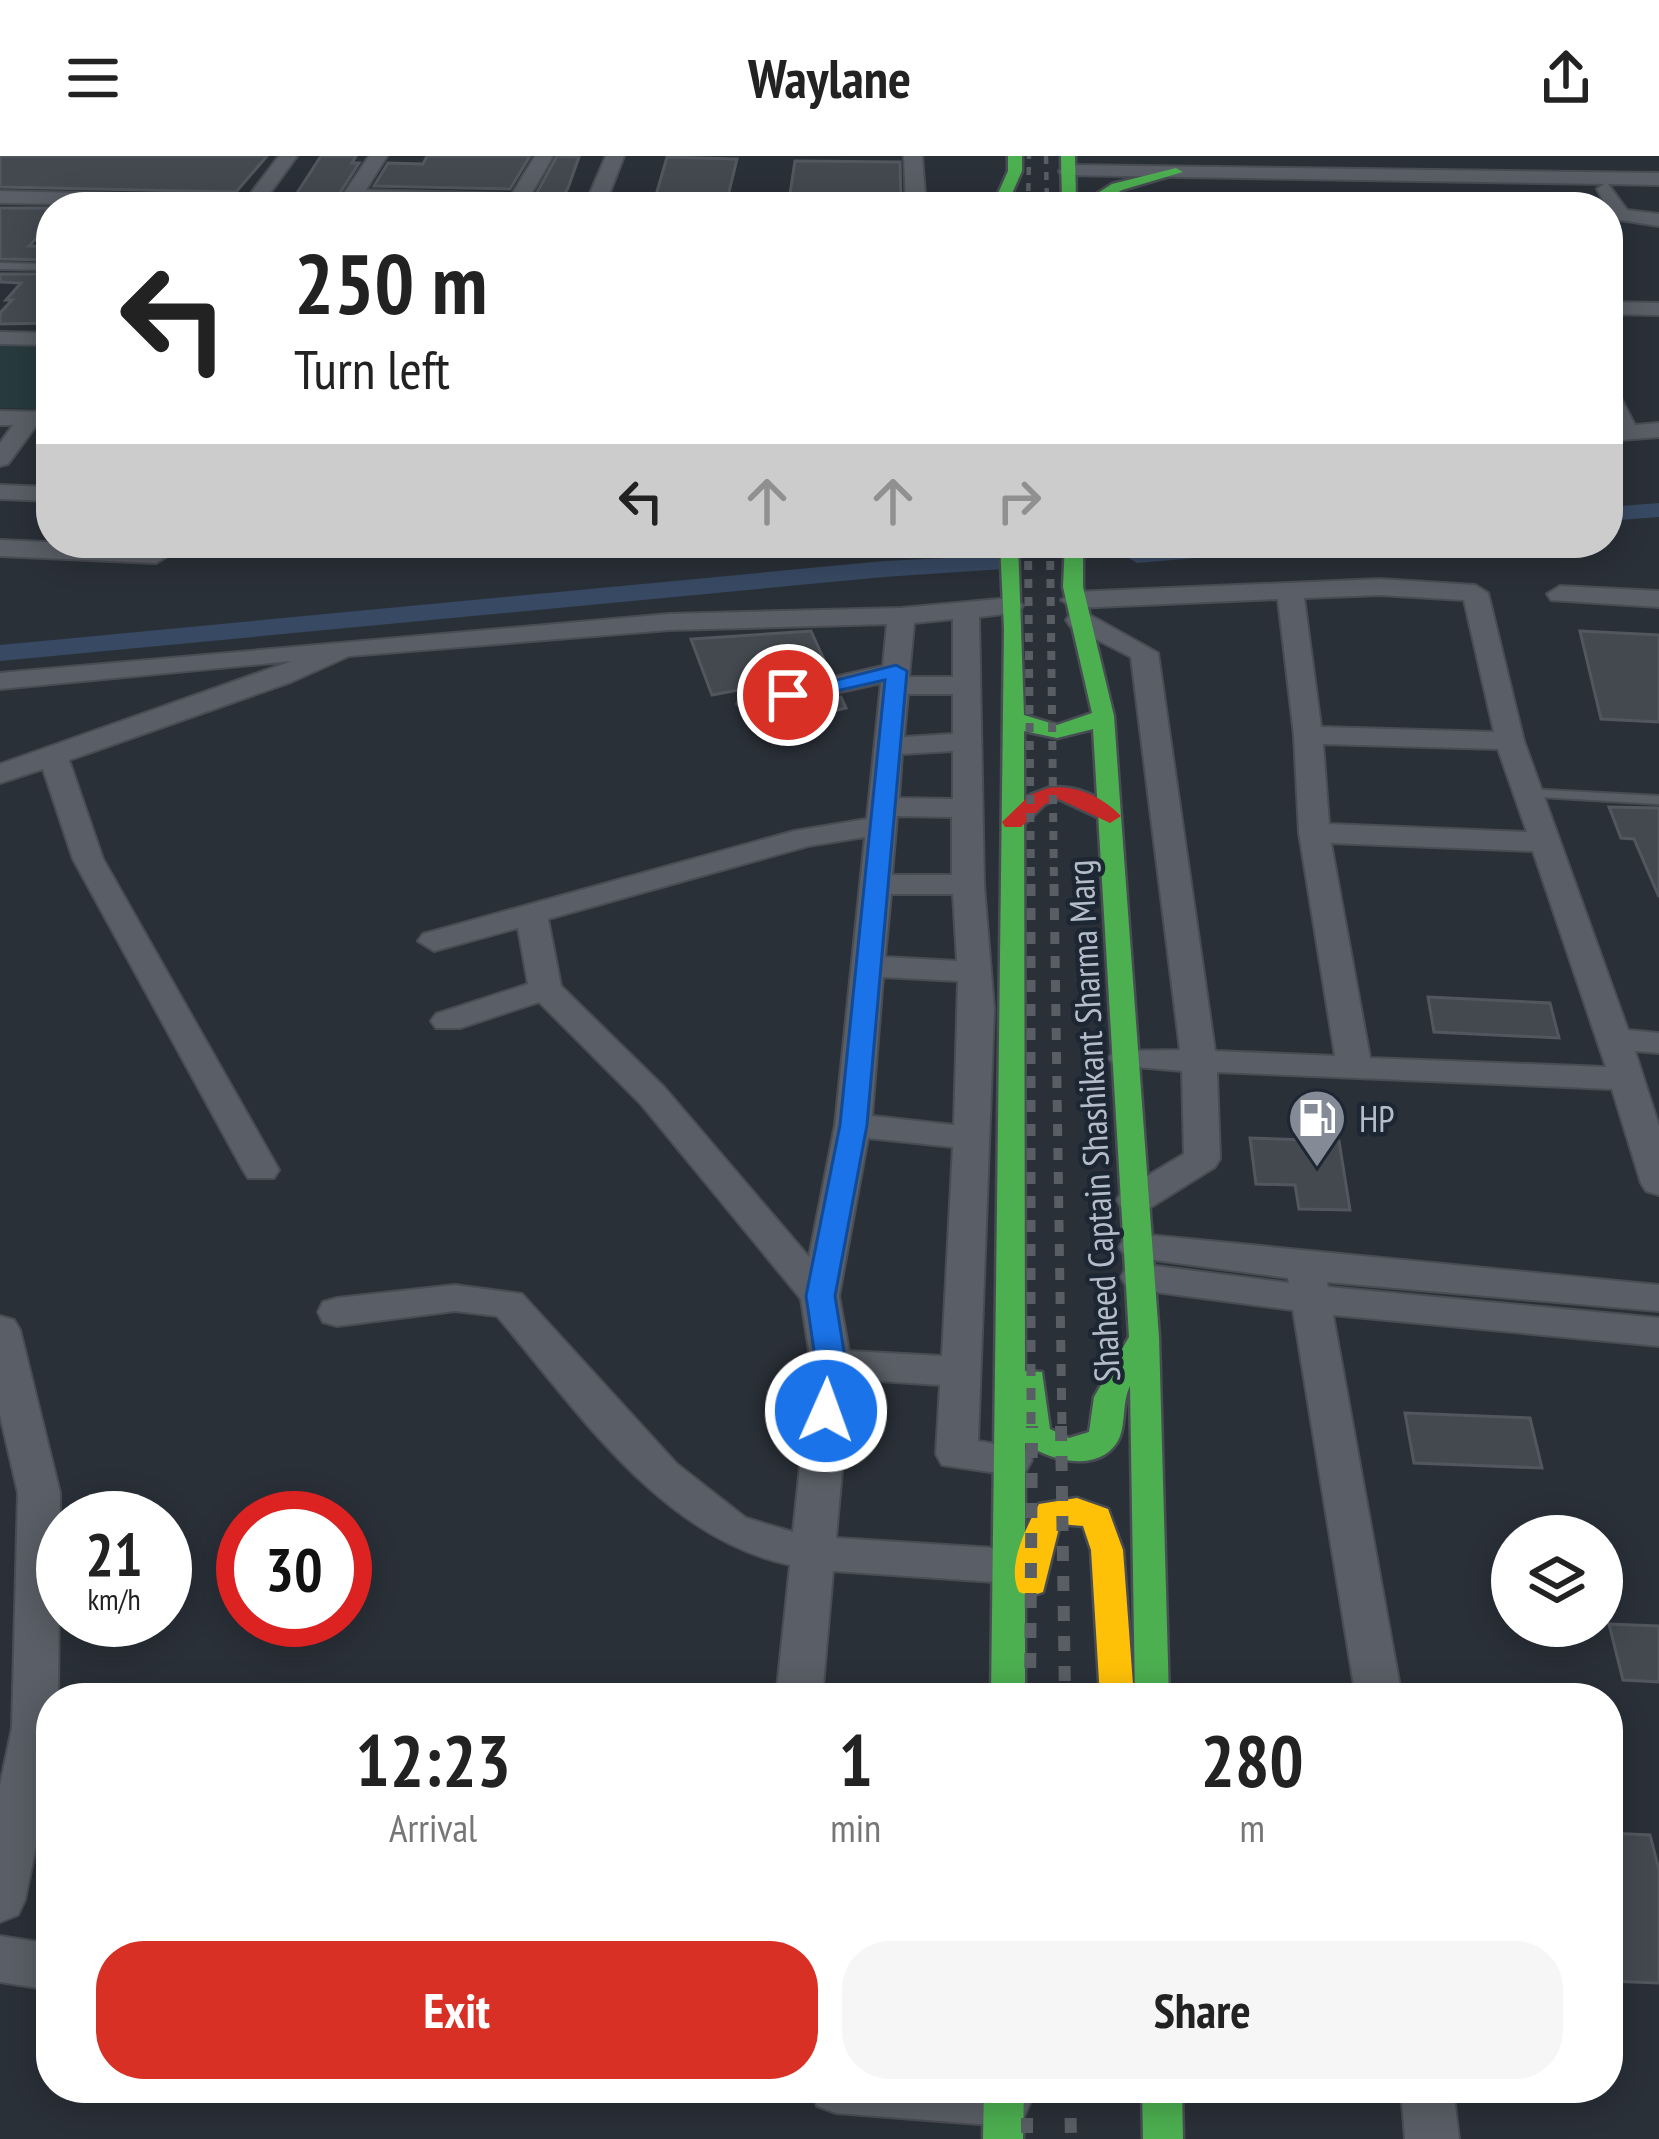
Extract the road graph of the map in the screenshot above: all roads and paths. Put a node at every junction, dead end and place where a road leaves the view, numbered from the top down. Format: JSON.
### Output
{"nodes":[{"id":1,"x":288,"y":156,"type":"edge"},
{"id":2,"x":378,"y":156,"type":"edge"},
{"id":3,"x":544,"y":156,"type":"edge"},
{"id":4,"x":615,"y":156,"type":"edge"},
{"id":5,"x":913,"y":156,"type":"edge"},
{"id":6,"x":1015,"y":156,"type":"edge"},
{"id":7,"x":1109,"y":156,"type":"edge"},
{"id":8,"x":1068,"y":164,"type":"edge"},
{"id":9,"x":1176,"y":172,"type":"junction"},
{"id":10,"x":1659,"y":179,"type":"edge"},
{"id":11,"x":1606,"y":189,"type":"junction"},
{"id":12,"x":1522,"y":190,"type":"edge"},
{"id":13,"x":1659,"y":190,"type":"edge"},
{"id":14,"x":261,"y":192,"type":"edge"},
{"id":15,"x":355,"y":192,"type":"edge"},
{"id":16,"x":522,"y":192,"type":"edge"},
{"id":17,"x":600,"y":192,"type":"edge"},
{"id":18,"x":915,"y":192,"type":"edge"},
{"id":19,"x":1006,"y":192,"type":"edge"},
{"id":20,"x":1102,"y":192,"type":"edge"},
{"id":21,"x":1248,"y":192,"type":"dead end"},
{"id":22,"x":1608,"y":192,"type":"edge"},
{"id":23,"x":0,"y":197,"type":"edge"},
{"id":24,"x":36,"y":198,"type":"edge"},
{"id":25,"x":1623,"y":215,"type":"edge"},
{"id":26,"x":1659,"y":220,"type":"edge"},
{"id":27,"x":0,"y":266,"type":"edge"},
{"id":28,"x":36,"y":267,"type":"edge"},
{"id":29,"x":1623,"y":308,"type":"edge"},
{"id":30,"x":1659,"y":309,"type":"edge"},
{"id":31,"x":0,"y":338,"type":"edge"},
{"id":32,"x":36,"y":339,"type":"edge"},
{"id":33,"x":0,"y":418,"type":"edge"},
{"id":34,"x":36,"y":419,"type":"edge"},
{"id":35,"x":1659,"y":420,"type":"edge"},
{"id":36,"x":36,"y":423,"type":"edge"},
{"id":37,"x":1623,"y":427,"type":"edge"},
{"id":38,"x":1623,"y":428,"type":"edge"},
{"id":39,"x":1659,"y":430,"type":"edge"},
{"id":40,"x":0,"y":459,"type":"edge"},
{"id":41,"x":0,"y":493,"type":"edge"},
{"id":42,"x":36,"y":494,"type":"edge"},
{"id":43,"x":0,"y":548,"type":"edge"},
{"id":44,"x":36,"y":550,"type":"edge"},
{"id":45,"x":1009,"y":558,"type":"edge"},
{"id":46,"x":1074,"y":558,"type":"edge"},
{"id":47,"x":1290,"y":594,"type":"junction"},
{"id":48,"x":1560,"y":594,"type":"dead end"},
{"id":49,"x":1010,"y":596,"type":"junction"},
{"id":50,"x":1659,"y":599,"type":"edge"},
{"id":51,"x":1075,"y":602,"type":"junction"},
{"id":52,"x":966,"y":610,"type":"junction"},
{"id":53,"x":902,"y":616,"type":"junction"},
{"id":54,"x":344,"y":648,"type":"junction"},
{"id":55,"x":895,"y":679,"type":"junction"},
{"id":56,"x":0,"y":681,"type":"edge"},
{"id":57,"x":967,"y":685,"type":"junction"},
{"id":58,"x":752,"y":704,"type":"dead end"},
{"id":59,"x":1102,"y":716,"type":"junction"},
{"id":60,"x":1012,"y":717,"type":"junction"},
{"id":61,"x":1308,"y":735,"type":"junction"},
{"id":62,"x":967,"y":742,"type":"junction"},
{"id":63,"x":1510,"y":742,"type":"junction"},
{"id":64,"x":889,"y":746,"type":"junction"},
{"id":65,"x":53,"y":754,"type":"junction"},
{"id":66,"x":0,"y":774,"type":"edge"},
{"id":67,"x":1527,"y":793,"type":"junction"},
{"id":68,"x":1659,"y":800,"type":"edge"},
{"id":69,"x":968,"y":808,"type":"junction"},
{"id":70,"x":1110,"y":816,"type":"junction"},
{"id":71,"x":882,"y":817,"type":"junction"},
{"id":72,"x":1012,"y":822,"type":"junction"},
{"id":73,"x":1314,"y":833,"type":"junction"},
{"id":74,"x":1543,"y":842,"type":"junction"},
{"id":75,"x":876,"y":884,"type":"junction"},
{"id":76,"x":968,"y":885,"type":"junction"},
{"id":77,"x":531,"y":914,"type":"junction"},
{"id":78,"x":434,"y":941,"type":"dead end"},
{"id":79,"x":869,"y":966,"type":"junction"},
{"id":80,"x":974,"y":972,"type":"junction"},
{"id":81,"x":545,"y":989,"type":"junction"},
{"id":82,"x":448,"y":1021,"type":"dead end"},
{"id":83,"x":1614,"y":1040,"type":"junction"},
{"id":84,"x":1659,"y":1043,"type":"edge"},
{"id":85,"x":1126,"y":1058,"type":"junction"},
{"id":86,"x":1199,"y":1063,"type":"junction"},
{"id":87,"x":1354,"y":1067,"type":"junction"},
{"id":88,"x":1625,"y":1078,"type":"junction"},
{"id":89,"x":854,"y":1125,"type":"junction"},
{"id":90,"x":971,"y":1138,"type":"junction"},
{"id":91,"x":262,"y":1170,"type":"dead end"},
{"id":92,"x":1659,"y":1184,"type":"edge"},
{"id":93,"x":1135,"y":1200,"type":"junction"},
{"id":94,"x":1139,"y":1262,"type":"junction"},
{"id":95,"x":1307,"y":1283,"type":"junction"},
{"id":96,"x":820,"y":1296,"type":"junction"},
{"id":97,"x":1659,"y":1298,"type":"edge"},
{"id":98,"x":337,"y":1312,"type":"dead end"},
{"id":99,"x":0,"y":1330,"type":"edge"},
{"id":100,"x":1659,"y":1332,"type":"edge"},
{"id":101,"x":1144,"y":1337,"type":"junction"},
{"id":102,"x":1013,"y":1340,"type":"junction"},
{"id":103,"x":831,"y":1364,"type":"junction"},
{"id":104,"x":963,"y":1372,"type":"junction"},
{"id":105,"x":1011,"y":1460,"type":"junction"},
{"id":106,"x":813,"y":1549,"type":"junction"},
{"id":107,"x":1010,"y":1566,"type":"junction"},
{"id":108,"x":800,"y":1683,"type":"edge"},
{"id":109,"x":1012,"y":1683,"type":"edge"},
{"id":110,"x":1016,"y":1683,"type":"edge"},
{"id":111,"x":1114,"y":1683,"type":"edge"},
{"id":112,"x":1153,"y":1683,"type":"edge"},
{"id":113,"x":1376,"y":1683,"type":"edge"},
{"id":114,"x":10,"y":1810,"type":"edge"},
{"id":115,"x":0,"y":1900,"type":"edge"},
{"id":116,"x":0,"y":1959,"type":"edge"},
{"id":117,"x":36,"y":1965,"type":"edge"},
{"id":118,"x":956,"y":2103,"type":"edge"},
{"id":119,"x":1162,"y":2103,"type":"edge"},
{"id":120,"x":1428,"y":2103,"type":"edge"},
{"id":121,"x":1004,"y":2109,"type":"edge"},
{"id":122,"x":1163,"y":2139,"type":"edge"},
{"id":123,"x":1432,"y":2139,"type":"edge"}],
"edges":[{"from":1,"to":14,"type":"street"},
{"from":2,"to":15,"type":"street"},
{"from":3,"to":16,"type":"street"},
{"from":4,"to":17,"type":"street"},
{"from":5,"to":18,"type":"street"},
{"from":6,"to":19,"type":"main road"},
{"from":7,"to":9,"type":"main road"},
{"from":8,"to":9,"type":"street"},
{"from":9,"to":12,"type":"street"},
{"from":9,"to":20,"type":"main road"},
{"from":10,"to":12,"type":"street"},
{"from":11,"to":12,"type":"street"},
{"from":11,"to":13,"type":"street"},
{"from":11,"to":22,"type":"street"},
{"from":12,"to":21,"type":"street"},
{"from":23,"to":24,"type":"street"},
{"from":25,"to":26,"type":"street"},
{"from":27,"to":28,"type":"lane"},
{"from":29,"to":30,"type":"street"},
{"from":31,"to":32,"type":"street"},
{"from":33,"to":34,"type":"street"},
{"from":35,"to":37,"type":"street"},
{"from":36,"to":40,"type":"street"},
{"from":38,"to":39,"type":"street"},
{"from":41,"to":42,"type":"street"},
{"from":43,"to":44,"type":"street"},
{"from":45,"to":49,"type":"main road","name":"Shaheed Captain Shashikant Sharma Marg"},
{"from":46,"to":51,"type":"main road","name":"Shaheed Captain Shashikant Sharma Marg"},
{"from":47,"to":51,"type":"street"},
{"from":47,"to":61,"type":"street"},
{"from":47,"to":63,"type":"street"},
{"from":48,"to":50,"type":"street"},
{"from":49,"to":52,"type":"street"},
{"from":49,"to":60,"type":"main road","name":"Shaheed Captain Shashikant Sharma Marg"},
{"from":51,"to":59,"type":"main road","name":"Shaheed Captain Shashikant Sharma Marg"},
{"from":51,"to":86,"type":"street"},
{"from":52,"to":53,"type":"street"},
{"from":52,"to":57,"type":"street"},
{"from":53,"to":54,"type":"street"},
{"from":53,"to":55,"type":"street"},
{"from":54,"to":56,"type":"street"},
{"from":54,"to":65,"type":"street"},
{"from":55,"to":57,"type":"street"},
{"from":55,"to":58,"type":"street"},
{"from":55,"to":64,"type":"street"},
{"from":57,"to":62,"type":"street"},
{"from":59,"to":60,"type":"main road"},
{"from":59,"to":70,"type":"main road","name":"Shaheed Captain Shashikant Sharma Marg"},
{"from":60,"to":72,"type":"main road","name":"Shaheed Captain Shashikant Sharma Marg"},
{"from":61,"to":63,"type":"street"},
{"from":61,"to":73,"type":"street"},
{"from":62,"to":64,"type":"street"},
{"from":62,"to":69,"type":"street"},
{"from":63,"to":67,"type":"street"},
{"from":64,"to":71,"type":"street"},
{"from":65,"to":66,"type":"street"},
{"from":65,"to":91,"type":"street"},
{"from":67,"to":68,"type":"lane"},
{"from":67,"to":74,"type":"street"},
{"from":69,"to":71,"type":"street"},
{"from":69,"to":76,"type":"street"},
{"from":70,"to":72,"type":"main road"},
{"from":70,"to":85,"type":"main road","name":"Shaheed Captain Shashikant Sharma Marg"},
{"from":71,"to":75,"type":"street"},
{"from":71,"to":77,"type":"street"},
{"from":72,"to":102,"type":"main road","name":"Shaheed Captain Shashikant Sharma Marg"},
{"from":73,"to":74,"type":"street"},
{"from":73,"to":87,"type":"street"},
{"from":74,"to":83,"type":"street"},
{"from":75,"to":76,"type":"street"},
{"from":75,"to":79,"type":"street"},
{"from":76,"to":80,"type":"street"},
{"from":77,"to":78,"type":"street"},
{"from":77,"to":81,"type":"street"},
{"from":79,"to":80,"type":"street"},
{"from":79,"to":89,"type":"street"},
{"from":80,"to":90,"type":"street"},
{"from":81,"to":82,"type":"street"},
{"from":81,"to":96,"type":"street"},
{"from":83,"to":84,"type":"street"},
{"from":83,"to":88,"type":"street"},
{"from":85,"to":86,"type":"street"},
{"from":85,"to":93,"type":"main road","name":"Shaheed Captain Shashikant Sharma Marg"},
{"from":86,"to":87,"type":"street"},
{"from":86,"to":93,"type":"street"},
{"from":87,"to":88,"type":"street"},
{"from":88,"to":92,"type":"street"},
{"from":89,"to":90,"type":"street"},
{"from":89,"to":96,"type":"street"},
{"from":90,"to":104,"type":"street"},
{"from":93,"to":94,"type":"main road","name":"Shaheed Captain Shashikant Sharma Marg"},
{"from":94,"to":95,"type":"street"},
{"from":94,"to":101,"type":"main road","name":"Shaheed Captain Shashikant Sharma Marg"},
{"from":95,"to":97,"type":"street"},
{"from":95,"to":100,"type":"street"},
{"from":95,"to":113,"type":"street"},
{"from":96,"to":103,"type":"street"},
{"from":98,"to":106,"type":"street"},
{"from":99,"to":114,"type":"street"},
{"from":101,"to":102,"type":"main road"},
{"from":101,"to":112,"type":"main road","name":"Shaheed Captain Shashikant Sharma Marg"},
{"from":102,"to":105,"type":"main road","name":"Shaheed Captain Shashikant Sharma Marg"},
{"from":103,"to":104,"type":"street"},
{"from":103,"to":106,"type":"street"},
{"from":104,"to":105,"type":"street"},
{"from":105,"to":107,"type":"main road","name":"Shaheed Captain Shashikant Sharma Marg"},
{"from":106,"to":107,"type":"street"},
{"from":106,"to":108,"type":"street"},
{"from":107,"to":109,"type":"main road","name":"Shaheed Captain Shashikant Sharma Marg"},
{"from":110,"to":111,"type":"main road"},
{"from":114,"to":115,"type":"street"},
{"from":116,"to":117,"type":"street"},
{"from":118,"to":121,"type":"street"},
{"from":119,"to":122,"type":"main road"},
{"from":120,"to":123,"type":"street"}]}
